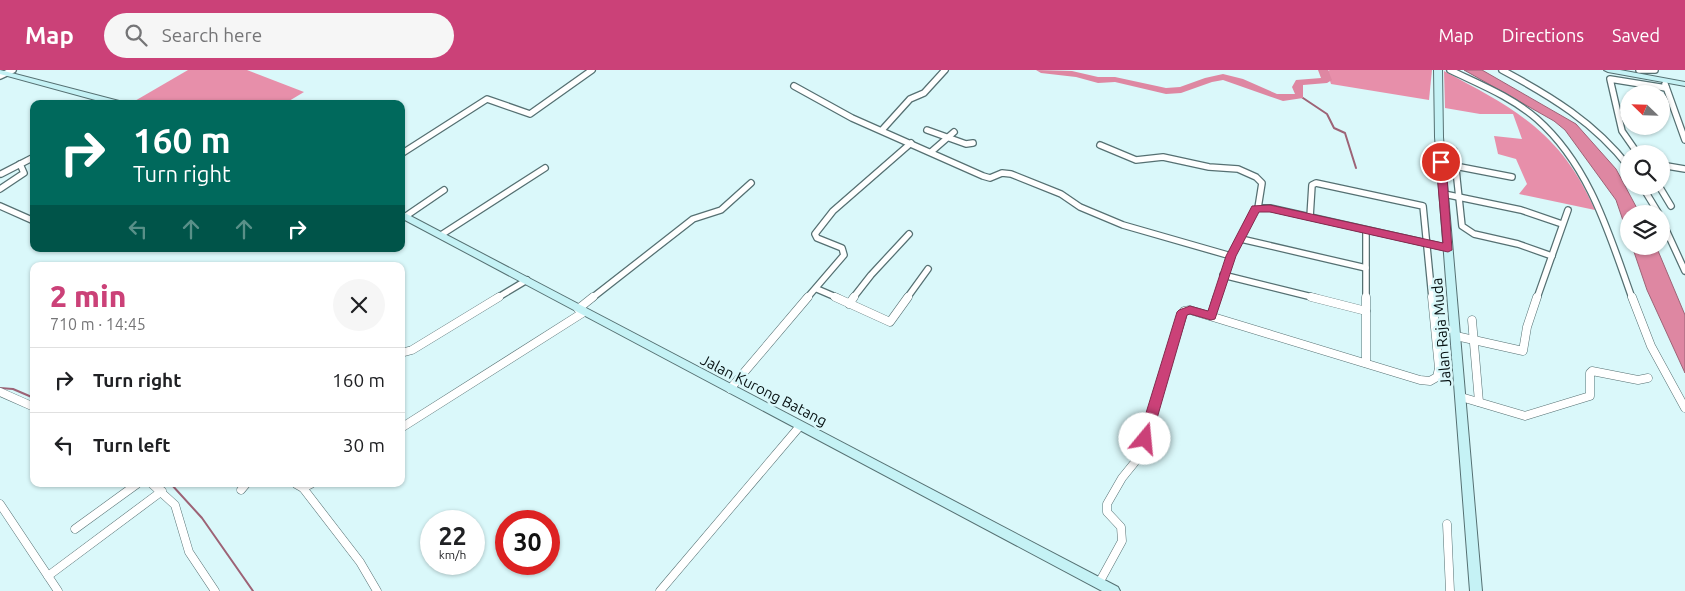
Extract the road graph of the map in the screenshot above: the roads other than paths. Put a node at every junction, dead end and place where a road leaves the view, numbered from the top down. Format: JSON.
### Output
{"nodes":[{"id":1,"x":592,"y":70,"type":"edge"},
{"id":2,"x":945,"y":70,"type":"edge"},
{"id":3,"x":1438,"y":70,"type":"edge"},
{"id":4,"x":1450,"y":70,"type":"edge"},
{"id":5,"x":1502,"y":70,"type":"edge"},
{"id":6,"x":1610,"y":70,"type":"edge"},
{"id":7,"x":1639,"y":70,"type":"edge"},
{"id":8,"x":1655,"y":70,"type":"edge"},
{"id":9,"x":5,"y":73,"type":"edge"},
{"id":10,"x":1685,"y":84,"type":"edge"},
{"id":11,"x":1665,"y":85,"type":"junction"},
{"id":12,"x":794,"y":86,"type":"dead end"},
{"id":13,"x":1670,"y":99,"type":"edge"},
{"id":14,"x":105,"y":100,"type":"edge"},
{"id":15,"x":1620,"y":122,"type":"edge"},
{"id":16,"x":882,"y":130,"type":"junction"},
{"id":17,"x":927,"y":130,"type":"dead end"},
{"id":18,"x":954,"y":132,"type":"dead end"},
{"id":19,"x":947,"y":138,"type":"junction"},
{"id":20,"x":1685,"y":140,"type":"edge"},
{"id":21,"x":911,"y":143,"type":"junction"},
{"id":22,"x":973,"y":143,"type":"dead end"},
{"id":23,"x":1100,"y":145,"type":"dead end"},
{"id":24,"x":405,"y":151,"type":"edge"},
{"id":25,"x":1454,"y":151,"type":"dead end"},
{"id":26,"x":931,"y":152,"type":"junction"},
{"id":27,"x":1620,"y":156,"type":"edge"},
{"id":28,"x":30,"y":159,"type":"edge"},
{"id":29,"x":20,"y":164,"type":"junction"},
{"id":30,"x":1455,"y":166,"type":"junction"},
{"id":31,"x":1670,"y":166,"type":"edge"},
{"id":32,"x":545,"y":168,"type":"dead end"},
{"id":33,"x":1685,"y":169,"type":"edge"},
{"id":34,"x":1,"y":174,"type":"edge"},
{"id":35,"x":1512,"y":177,"type":"dead end"},
{"id":36,"x":751,"y":183,"type":"dead end"},
{"id":37,"x":0,"y":188,"type":"edge"},
{"id":38,"x":444,"y":190,"type":"dead end"},
{"id":39,"x":1444,"y":194,"type":"junction"},
{"id":40,"x":1664,"y":195,"type":"edge"},
{"id":41,"x":1458,"y":197,"type":"junction"},
{"id":42,"x":0,"y":206,"type":"edge"},
{"id":43,"x":1671,"y":206,"type":"dead end"},
{"id":44,"x":1258,"y":208,"type":"junction"},
{"id":45,"x":1568,"y":210,"type":"dead end"},
{"id":46,"x":405,"y":214,"type":"edge"},
{"id":47,"x":405,"y":216,"type":"edge"},
{"id":48,"x":1310,"y":217,"type":"junction"},
{"id":49,"x":30,"y":219,"type":"edge"},
{"id":50,"x":1562,"y":224,"type":"junction"},
{"id":51,"x":1366,"y":230,"type":"junction"},
{"id":52,"x":909,"y":234,"type":"dead end"},
{"id":53,"x":441,"y":235,"type":"junction"},
{"id":54,"x":1670,"y":238,"type":"edge"},
{"id":55,"x":1241,"y":239,"type":"junction"},
{"id":56,"x":1428,"y":244,"type":"junction"},
{"id":57,"x":1448,"y":248,"type":"junction"},
{"id":58,"x":1231,"y":256,"type":"junction"},
{"id":59,"x":1552,"y":256,"type":"junction"},
{"id":60,"x":1366,"y":268,"type":"junction"},
{"id":61,"x":928,"y":269,"type":"dead end"},
{"id":62,"x":1685,"y":271,"type":"edge"},
{"id":63,"x":1223,"y":275,"type":"junction"},
{"id":64,"x":527,"y":280,"type":"junction"},
{"id":65,"x":817,"y":290,"type":"junction"},
{"id":66,"x":849,"y":304,"type":"junction"},
{"id":67,"x":581,"y":310,"type":"junction"},
{"id":68,"x":1366,"y":311,"type":"junction"},
{"id":69,"x":1211,"y":316,"type":"junction"},
{"id":70,"x":1472,"y":320,"type":"dead end"},
{"id":71,"x":1456,"y":336,"type":"junction"},
{"id":72,"x":1474,"y":340,"type":"junction"},
{"id":73,"x":405,"y":351,"type":"edge"},
{"id":74,"x":1366,"y":362,"type":"junction"},
{"id":75,"x":1648,"y":378,"type":"dead end"},
{"id":76,"x":730,"y":389,"type":"junction"},
{"id":77,"x":0,"y":392,"type":"edge"},
{"id":78,"x":1461,"y":397,"type":"junction"},
{"id":79,"x":1479,"y":402,"type":"junction"},
{"id":80,"x":30,"y":405,"type":"edge"},
{"id":81,"x":1685,"y":408,"type":"edge"},
{"id":82,"x":405,"y":425,"type":"edge"},
{"id":83,"x":800,"y":426,"type":"junction"},
{"id":84,"x":133,"y":487,"type":"edge"},
{"id":85,"x":156,"y":487,"type":"edge"},
{"id":86,"x":305,"y":487,"type":"edge"},
{"id":87,"x":162,"y":491,"type":"junction"},
{"id":88,"x":0,"y":504,"type":"edge"},
{"id":89,"x":1447,"y":524,"type":"dead end"},
{"id":90,"x":75,"y":529,"type":"dead end"},
{"id":91,"x":48,"y":576,"type":"junction"},
{"id":92,"x":1099,"y":583,"type":"junction"},
{"id":93,"x":58,"y":591,"type":"edge"},
{"id":94,"x":215,"y":591,"type":"edge"},
{"id":95,"x":377,"y":591,"type":"edge"},
{"id":96,"x":660,"y":591,"type":"edge"},
{"id":97,"x":1114,"y":591,"type":"edge"},
{"id":98,"x":1450,"y":591,"type":"edge"},
{"id":99,"x":1476,"y":591,"type":"edge"}],
"edges":[{"from":1,"to":24,"type":"street"},
{"from":2,"to":16,"type":"street"},
{"from":3,"to":39,"type":"street","name":"Jalan Raja Muda"},
{"from":4,"to":81,"type":"street"},
{"from":5,"to":27,"type":"street"},
{"from":6,"to":11,"type":"street"},
{"from":7,"to":8,"type":"street"},
{"from":9,"to":14,"type":"street"},
{"from":10,"to":11,"type":"street"},
{"from":11,"to":15,"type":"street"},
{"from":12,"to":16,"type":"street"},
{"from":13,"to":20,"type":"street"},
{"from":16,"to":21,"type":"street"},
{"from":17,"to":19,"type":"street"},
{"from":18,"to":19,"type":"street"},
{"from":19,"to":22,"type":"street"},
{"from":19,"to":26,"type":"street"},
{"from":21,"to":26,"type":"street"},
{"from":21,"to":65,"type":"street"},
{"from":23,"to":44,"type":"street"},
{"from":25,"to":30,"type":"street"},
{"from":26,"to":58,"type":"street"},
{"from":28,"to":29,"type":"street"},
{"from":29,"to":34,"type":"street"},
{"from":29,"to":37,"type":"street"},
{"from":30,"to":35,"type":"street"},
{"from":30,"to":41,"type":"street"},
{"from":31,"to":33,"type":"street"},
{"from":32,"to":53,"type":"street"},
{"from":36,"to":67,"type":"street"},
{"from":38,"to":46,"type":"street"},
{"from":39,"to":41,"type":"street"},
{"from":39,"to":57,"type":"street","name":"Jalan Raja Muda"},
{"from":40,"to":43,"type":"street"},
{"from":41,"to":50,"type":"street"},
{"from":41,"to":59,"type":"street"},
{"from":42,"to":49,"type":"street"},
{"from":44,"to":48,"type":"street"},
{"from":44,"to":55,"type":"street"},
{"from":45,"to":50,"type":"street"},
{"from":47,"to":53,"type":"street","name":"Jalan Kurong Batang"},
{"from":48,"to":51,"type":"street"},
{"from":48,"to":56,"type":"street"},
{"from":50,"to":59,"type":"street"},
{"from":51,"to":56,"type":"street"},
{"from":51,"to":60,"type":"street"},
{"from":52,"to":66,"type":"street"},
{"from":53,"to":64,"type":"street","name":"Jalan Kurong Batang"},
{"from":54,"to":62,"type":"street"},
{"from":55,"to":58,"type":"street"},
{"from":55,"to":60,"type":"street"},
{"from":56,"to":57,"type":"street"},
{"from":56,"to":74,"type":"street"},
{"from":57,"to":71,"type":"street","name":"Jalan Raja Muda"},
{"from":58,"to":63,"type":"street"},
{"from":59,"to":72,"type":"street"},
{"from":60,"to":68,"type":"street"},
{"from":61,"to":66,"type":"street"},
{"from":63,"to":68,"type":"street"},
{"from":63,"to":69,"type":"street"},
{"from":64,"to":67,"type":"street","name":"Jalan Kurong Batang"},
{"from":64,"to":73,"type":"street"},
{"from":65,"to":66,"type":"street"},
{"from":65,"to":76,"type":"street"},
{"from":67,"to":76,"type":"street","name":"Jalan Kurong Batang"},
{"from":67,"to":82,"type":"street"},
{"from":68,"to":74,"type":"street"},
{"from":69,"to":74,"type":"street"},
{"from":69,"to":92,"type":"street"},
{"from":70,"to":72,"type":"street"},
{"from":71,"to":72,"type":"street"},
{"from":71,"to":78,"type":"street","name":"Jalan Raja Muda"},
{"from":72,"to":79,"type":"street"},
{"from":75,"to":79,"type":"street"},
{"from":76,"to":83,"type":"street","name":"Jalan Kurong Batang"},
{"from":77,"to":80,"type":"street"},
{"from":78,"to":79,"type":"street"},
{"from":78,"to":99,"type":"street","name":"Jalan Raja Muda"},
{"from":83,"to":92,"type":"street","name":"Jalan Kurong Batang"},
{"from":83,"to":96,"type":"street"},
{"from":84,"to":90,"type":"street"},
{"from":85,"to":87,"type":"street"},
{"from":86,"to":95,"type":"street"},
{"from":87,"to":91,"type":"street"},
{"from":87,"to":94,"type":"street"},
{"from":88,"to":91,"type":"street"},
{"from":89,"to":98,"type":"street"},
{"from":91,"to":93,"type":"street"},
{"from":92,"to":97,"type":"street","name":"Jalan Kurong Batang"}]}
